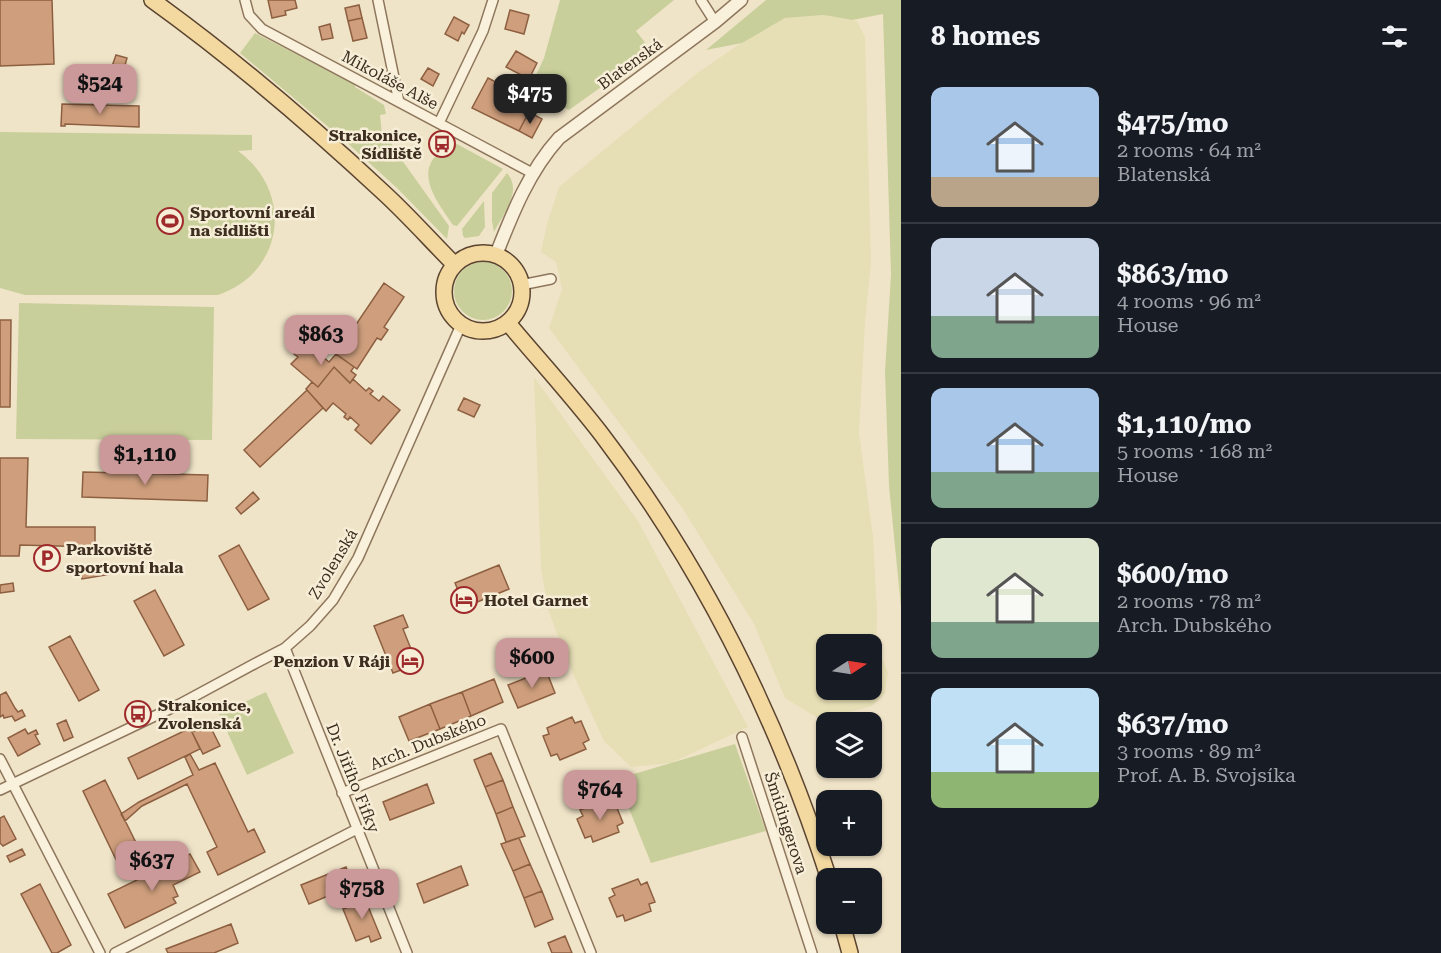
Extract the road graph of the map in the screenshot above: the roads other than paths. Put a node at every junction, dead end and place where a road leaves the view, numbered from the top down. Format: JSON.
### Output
{"nodes":[{"id":1,"x":152,"y":0,"type":"edge"},
{"id":2,"x":245,"y":0,"type":"edge"},
{"id":3,"x":378,"y":0,"type":"edge"},
{"id":4,"x":493,"y":0,"type":"edge"},
{"id":5,"x":701,"y":0,"type":"edge"},
{"id":6,"x":741,"y":0,"type":"edge"},
{"id":7,"x":715,"y":22,"type":"junction"},
{"id":8,"x":399,"y":102,"type":"junction"},
{"id":9,"x":439,"y":123,"type":"junction"},
{"id":10,"x":534,"y":174,"type":"junction"},
{"id":11,"x":496,"y":255,"type":"junction"},
{"id":12,"x":455,"y":265,"type":"junction"},
{"id":13,"x":551,"y":279,"type":"dead end"},
{"id":14,"x":522,"y":285,"type":"junction"},
{"id":15,"x":508,"y":323,"type":"junction"},
{"id":16,"x":461,"y":325,"type":"junction"},
{"id":17,"x":285,"y":648,"type":"junction"},
{"id":18,"x":742,"y":737,"type":"dead end"},
{"id":19,"x":0,"y":759,"type":"edge"},
{"id":20,"x":13,"y":783,"type":"junction"},
{"id":21,"x":0,"y":790,"type":"edge"},
{"id":22,"x":342,"y":793,"type":"junction"},
{"id":23,"x":357,"y":829,"type":"junction"},
{"id":24,"x":825,"y":868,"type":"edge"},
{"id":25,"x":845,"y":934,"type":"edge"},
{"id":26,"x":100,"y":953,"type":"edge"},
{"id":27,"x":115,"y":953,"type":"edge"},
{"id":28,"x":407,"y":953,"type":"edge"},
{"id":29,"x":591,"y":953,"type":"edge"},
{"id":30,"x":813,"y":953,"type":"edge"},
{"id":31,"x":850,"y":953,"type":"edge"}],
"edges":[{"from":1,"to":12,"type":"main road"},
{"from":2,"to":8,"type":"street","name":"Mikoláše Alše"},
{"from":3,"to":8,"type":"street"},
{"from":4,"to":9,"type":"street"},
{"from":5,"to":7,"type":"street"},
{"from":6,"to":7,"type":"street","name":"Blatenská"},
{"from":7,"to":10,"type":"street","name":"Blatenská"},
{"from":8,"to":9,"type":"street","name":"Mikoláše Alše"},
{"from":9,"to":10,"type":"street","name":"Mikoláše Alše"},
{"from":10,"to":11,"type":"street","name":"Blatenská"},
{"from":11,"to":12,"type":"main road"},
{"from":11,"to":14,"type":"main road"},
{"from":12,"to":16,"type":"main road"},
{"from":13,"to":14,"type":"street"},
{"from":14,"to":15,"type":"main road"},
{"from":15,"to":16,"type":"main road"},
{"from":15,"to":24,"type":"main road"},
{"from":16,"to":17,"type":"street","name":"Zvolenská"},
{"from":17,"to":20,"type":"street","name":"Zvolenská"},
{"from":17,"to":22,"type":"street","name":"Dr. Jiřího Fifky"},
{"from":18,"to":30,"type":"street","name":"Šmidingerova"},
{"from":19,"to":20,"type":"street"},
{"from":20,"to":21,"type":"street","name":"Zvolenská"},
{"from":20,"to":26,"type":"street"},
{"from":22,"to":23,"type":"street","name":"Dr. Jiřího Fifky"},
{"from":22,"to":29,"type":"street","name":"Arch. Dubského"},
{"from":23,"to":27,"type":"street"},
{"from":23,"to":28,"type":"street","name":"Dr. Jiřího Fifky"},
{"from":25,"to":31,"type":"main road"}]}
